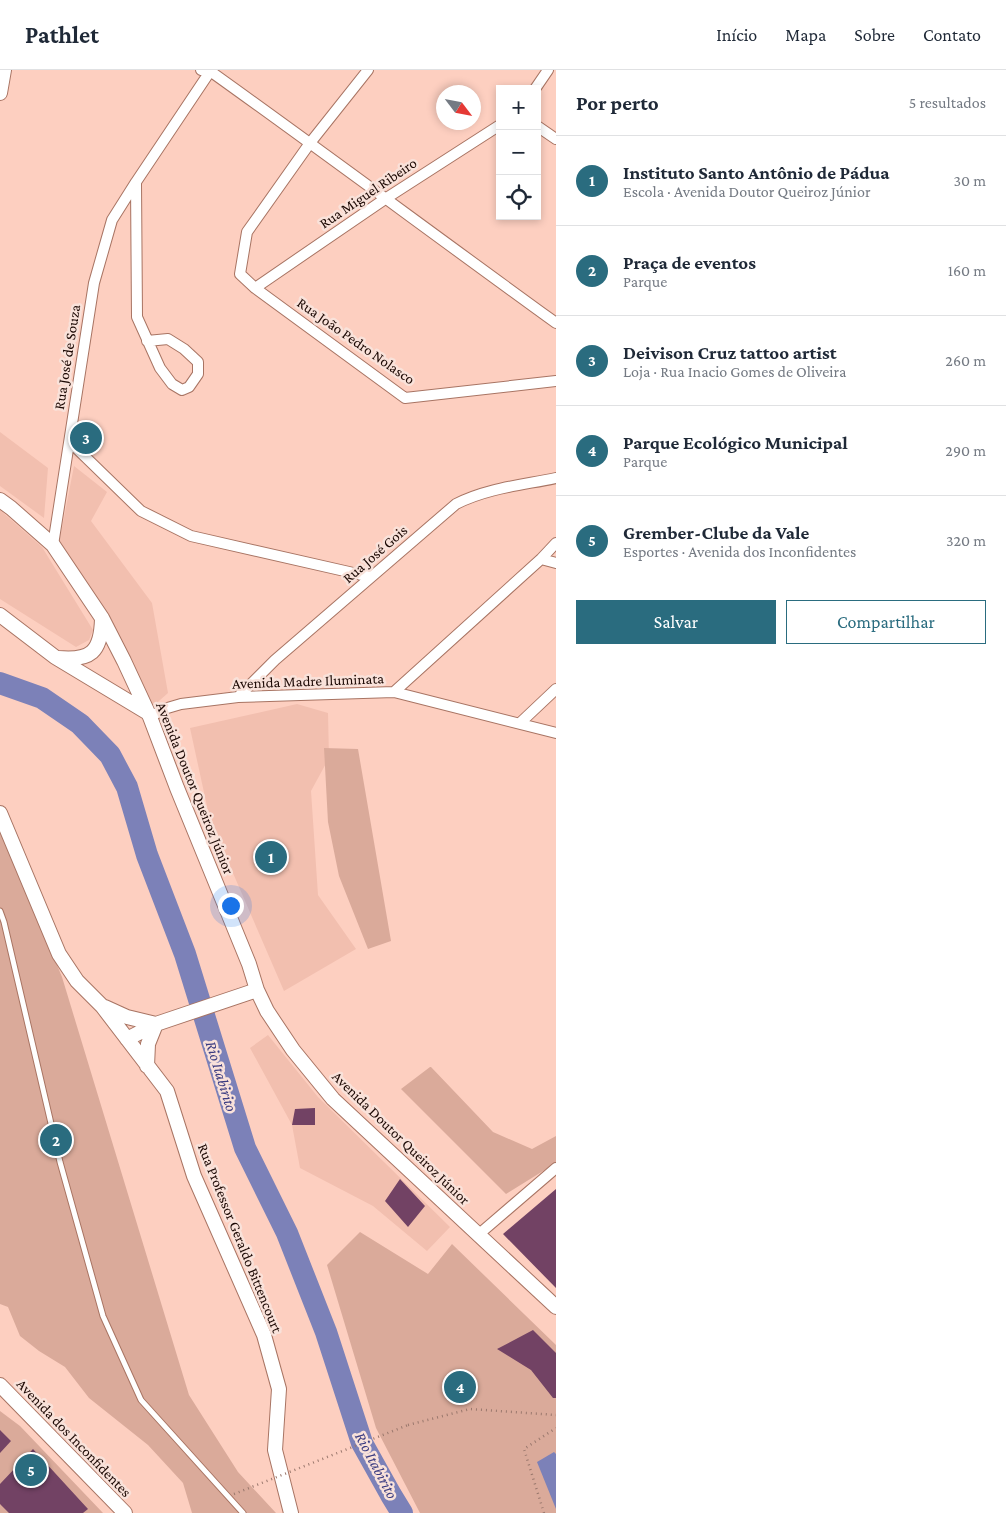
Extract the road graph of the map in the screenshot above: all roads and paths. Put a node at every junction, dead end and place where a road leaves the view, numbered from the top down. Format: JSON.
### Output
{"nodes":[{"id":1,"x":4,"y":70,"type":"edge"},
{"id":2,"x":207,"y":70,"type":"edge"},
{"id":3,"x":368,"y":70,"type":"edge"},
{"id":4,"x":548,"y":70,"type":"edge"},
{"id":5,"x":538,"y":85,"type":"edge"},
{"id":6,"x":0,"y":93,"type":"edge"},
{"id":7,"x":496,"y":128,"type":"edge"},
{"id":8,"x":541,"y":129,"type":"edge"},
{"id":9,"x":556,"y":139,"type":"edge"},
{"id":10,"x":310,"y":142,"type":"junction"},
{"id":11,"x":136,"y":182,"type":"junction"},
{"id":12,"x":385,"y":199,"type":"junction"},
{"id":13,"x":255,"y":288,"type":"junction"},
{"id":14,"x":556,"y":323,"type":"edge"},
{"id":15,"x":147,"y":341,"type":"junction"},
{"id":16,"x":556,"y":381,"type":"edge"},
{"id":17,"x":70,"y":442,"type":"junction"},
{"id":18,"x":556,"y":478,"type":"edge"},
{"id":19,"x":0,"y":500,"type":"edge"},
{"id":20,"x":556,"y":543,"type":"edge"},
{"id":21,"x":53,"y":545,"type":"junction"},
{"id":22,"x":541,"y":559,"type":"junction"},
{"id":23,"x":556,"y":563,"type":"edge"},
{"id":24,"x":371,"y":577,"type":"junction"},
{"id":25,"x":0,"y":615,"type":"edge"},
{"id":26,"x":102,"y":618,"type":"junction"},
{"id":27,"x":55,"y":657,"type":"junction"},
{"id":28,"x":556,"y":689,"type":"edge"},
{"id":29,"x":394,"y":692,"type":"junction"},
{"id":30,"x":238,"y":697,"type":"junction"},
{"id":31,"x":149,"y":715,"type":"junction"},
{"id":32,"x":520,"y":724,"type":"junction"},
{"id":33,"x":556,"y":733,"type":"edge"},
{"id":34,"x":0,"y":813,"type":"edge"},
{"id":35,"x":0,"y":911,"type":"edge"},
{"id":36,"x":257,"y":990,"type":"junction"},
{"id":37,"x":102,"y":1006,"type":"junction"},
{"id":38,"x":161,"y":1023,"type":"junction"},
{"id":39,"x":127,"y":1039,"type":"junction"},
{"id":40,"x":147,"y":1066,"type":"junction"},
{"id":41,"x":556,"y":1168,"type":"edge"},
{"id":42,"x":478,"y":1235,"type":"junction"},
{"id":43,"x":556,"y":1307,"type":"edge"},
{"id":44,"x":0,"y":1385,"type":"edge"},
{"id":45,"x":556,"y":1415,"type":"edge"},
{"id":46,"x":556,"y":1428,"type":"edge"},
{"id":47,"x":234,"y":1494,"type":"dead end"},
{"id":48,"x":125,"y":1513,"type":"edge"},
{"id":49,"x":243,"y":1513,"type":"edge"},
{"id":50,"x":291,"y":1513,"type":"edge"},
{"id":51,"x":544,"y":1513,"type":"edge"}],
"edges":[{"from":1,"to":6,"type":"main road"},
{"from":2,"to":10,"type":"street"},
{"from":2,"to":11,"type":"street","name":"Rua José de Souza"},
{"from":3,"to":10,"type":"street"},
{"from":4,"to":5,"type":"street"},
{"from":7,"to":12,"type":"street","name":"Rua Miguel Ribeiro"},
{"from":8,"to":9,"type":"street"},
{"from":10,"to":12,"type":"street"},
{"from":10,"to":13,"type":"street","name":"Rua João Pedro Nolasco"},
{"from":11,"to":15,"type":"street"},
{"from":11,"to":17,"type":"street","name":"Rua José de Souza"},
{"from":12,"to":13,"type":"street","name":"Rua Miguel Ribeiro"},
{"from":12,"to":14,"type":"street"},
{"from":13,"to":16,"type":"street","name":"Rua João Pedro Nolasco"},
{"from":15,"to":15,"type":"street"},
{"from":17,"to":21,"type":"street","name":"Rua José de Souza"},
{"from":17,"to":24,"type":"street"},
{"from":18,"to":24,"type":"street","name":"Rua José Gois"},
{"from":19,"to":21,"type":"main road","name":"Avenida Doutor Queiroz Júnior"},
{"from":20,"to":22,"type":"street"},
{"from":21,"to":26,"type":"main road","name":"Avenida Doutor Queiroz Júnior"},
{"from":22,"to":23,"type":"street"},
{"from":22,"to":29,"type":"street"},
{"from":24,"to":30,"type":"street","name":"Rua José Gois"},
{"from":25,"to":27,"type":"main road"},
{"from":26,"to":27,"type":"main road"},
{"from":26,"to":31,"type":"main road","name":"Avenida Doutor Queiroz Júnior"},
{"from":27,"to":31,"type":"main road"},
{"from":28,"to":32,"type":"street"},
{"from":29,"to":30,"type":"street","name":"Avenida Madre Iluminata"},
{"from":29,"to":32,"type":"street","name":"Avenida Madre Iluminata"},
{"from":30,"to":31,"type":"street","name":"Avenida Madre Iluminata"},
{"from":31,"to":36,"type":"main road","name":"Avenida Doutor Queiroz Júnior"},
{"from":32,"to":33,"type":"street","name":"Avenida Madre Iluminata"},
{"from":34,"to":37,"type":"main road","name":"Rua Professor Geraldo Bittencourt"},
{"from":35,"to":49,"type":"lane"},
{"from":36,"to":38,"type":"main road"},
{"from":36,"to":42,"type":"main road","name":"Avenida Doutor Queiroz Júnior"},
{"from":37,"to":38,"type":"main road"},
{"from":37,"to":39,"type":"main road","name":"Rua Professor Geraldo Bittencourt"},
{"from":38,"to":39,"type":"main road"},
{"from":38,"to":40,"type":"main road"},
{"from":39,"to":40,"type":"main road","name":"Rua Professor Geraldo Bittencourt"},
{"from":40,"to":50,"type":"main road","name":"Rua Professor Geraldo Bittencourt"},
{"from":41,"to":42,"type":"street"},
{"from":42,"to":43,"type":"main road","name":"Avenida Doutor Queiroz Júnior"},
{"from":44,"to":48,"type":"main road","name":"Avenida dos Inconfidentes"},
{"from":45,"to":47,"type":"path","bridge":true},
{"from":46,"to":51,"type":"path"}]}
